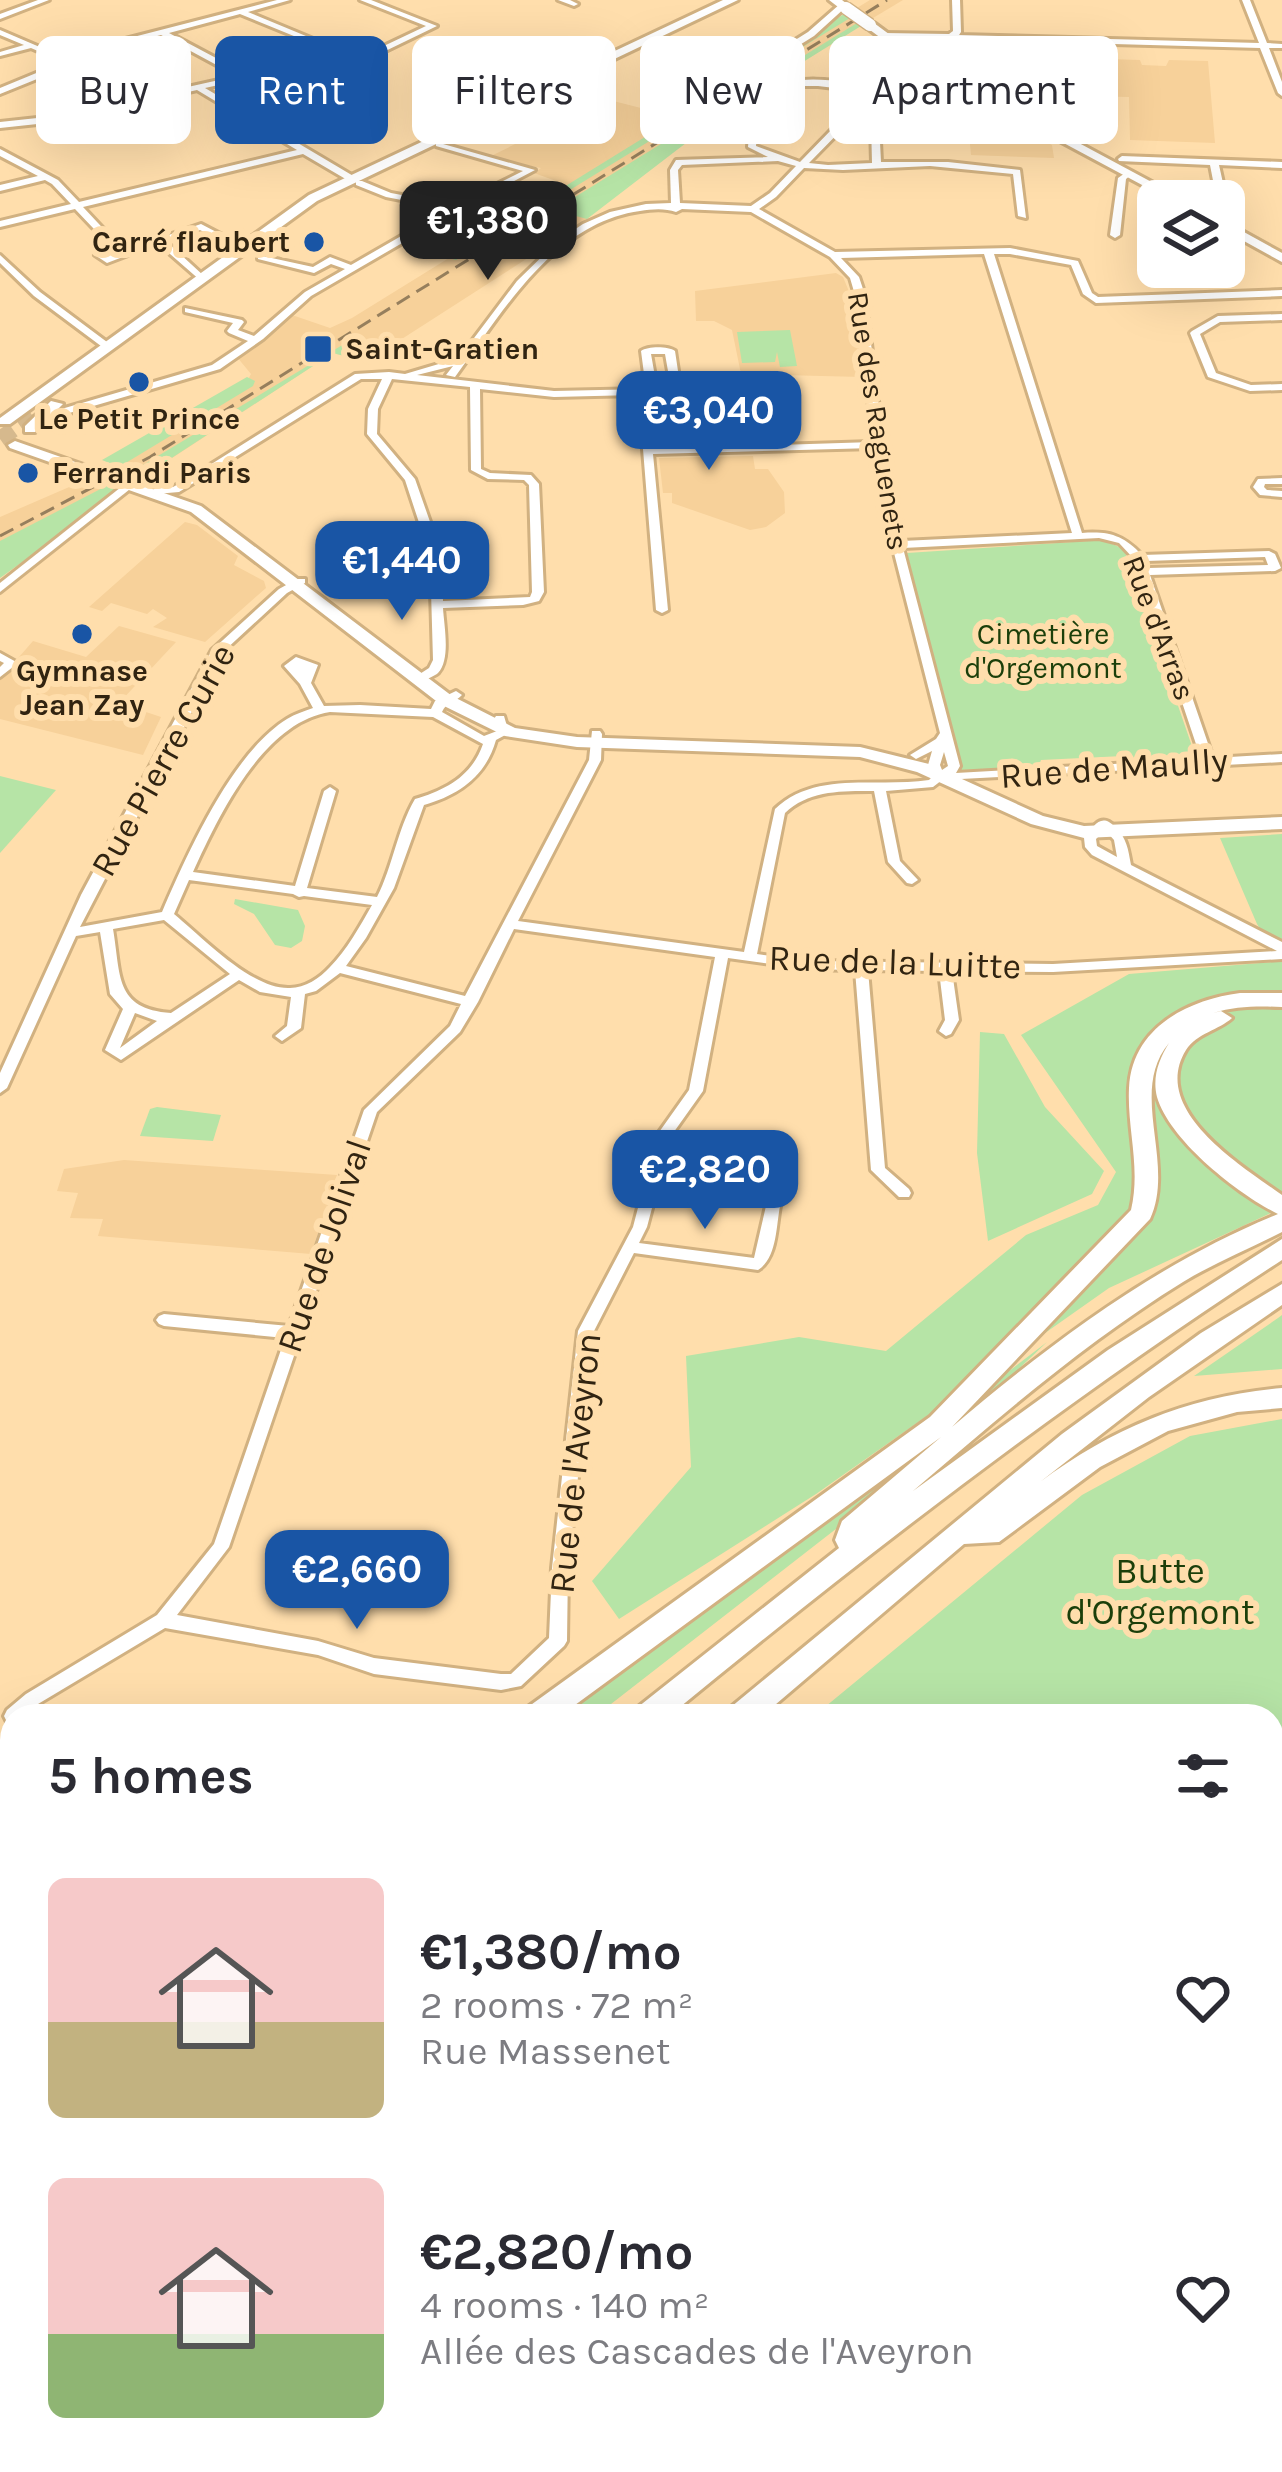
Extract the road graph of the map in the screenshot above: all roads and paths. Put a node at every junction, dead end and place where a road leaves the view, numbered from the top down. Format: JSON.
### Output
{"nodes":[{"id":1,"x":45,"y":0,"type":"edge"},
{"id":2,"x":286,"y":0,"type":"edge"},
{"id":3,"x":364,"y":0,"type":"edge"},
{"id":4,"x":562,"y":0,"type":"edge"},
{"id":5,"x":956,"y":0,"type":"edge"},
{"id":6,"x":1246,"y":0,"type":"edge"},
{"id":7,"x":738,"y":3,"type":"edge"},
{"id":8,"x":574,"y":4,"type":"dead end"},
{"id":9,"x":841,"y":5,"type":"edge"},
{"id":10,"x":241,"y":11,"type":"junction"},
{"id":11,"x":0,"y":17,"type":"edge"},
{"id":12,"x":0,"y":32,"type":"edge"},
{"id":13,"x":160,"y":32,"type":"junction"},
{"id":14,"x":884,"y":35,"type":"joint"},
{"id":15,"x":147,"y":36,"type":"edge"},
{"id":16,"x":303,"y":36,"type":"edge"},
{"id":17,"x":906,"y":36,"type":"edge"},
{"id":18,"x":952,"y":36,"type":"edge"},
{"id":19,"x":805,"y":38,"type":"edge"},
{"id":20,"x":1118,"y":42,"type":"edge"},
{"id":21,"x":31,"y":46,"type":"junction"},
{"id":22,"x":1261,"y":46,"type":"junction"},
{"id":23,"x":1282,"y":46,"type":"edge"},
{"id":24,"x":388,"y":47,"type":"edge"},
{"id":25,"x":36,"y":48,"type":"edge"},
{"id":26,"x":0,"y":54,"type":"edge"},
{"id":27,"x":617,"y":59,"type":"joint"},
{"id":28,"x":215,"y":61,"type":"edge"},
{"id":29,"x":36,"y":77,"type":"edge"},
{"id":30,"x":215,"y":86,"type":"edge"},
{"id":31,"x":829,"y":87,"type":"edge"},
{"id":32,"x":1281,"y":87,"type":"edge"},
{"id":33,"x":200,"y":89,"type":"junction"},
{"id":34,"x":0,"y":91,"type":"edge"},
{"id":35,"x":191,"y":91,"type":"edge"},
{"id":36,"x":36,"y":121,"type":"edge"},
{"id":37,"x":0,"y":125,"type":"edge"},
{"id":38,"x":829,"y":137,"type":"edge"},
{"id":39,"x":439,"y":144,"type":"joint"},
{"id":40,"x":876,"y":144,"type":"edge"},
{"id":41,"x":1072,"y":144,"type":"edge"},
{"id":42,"x":303,"y":151,"type":"junction"},
{"id":43,"x":0,"y":152,"type":"edge"},
{"id":44,"x":1122,"y":159,"type":"dead end"},
{"id":45,"x":777,"y":160,"type":"junction"},
{"id":46,"x":1214,"y":163,"type":"junction"},
{"id":47,"x":802,"y":165,"type":"junction"},
{"id":48,"x":877,"y":165,"type":"junction"},
{"id":49,"x":1282,"y":165,"type":"edge"},
{"id":50,"x":1128,"y":174,"type":"junction"},
{"id":51,"x":46,"y":177,"type":"junction"},
{"id":52,"x":1140,"y":180,"type":"edge"},
{"id":53,"x":1218,"y":180,"type":"edge"},
{"id":54,"x":355,"y":181,"type":"junction"},
{"id":55,"x":0,"y":188,"type":"edge"},
{"id":56,"x":74,"y":206,"type":"junction"},
{"id":57,"x":456,"y":208,"type":"junction"},
{"id":58,"x":676,"y":209,"type":"junction"},
{"id":59,"x":753,"y":209,"type":"junction"},
{"id":60,"x":1023,"y":216,"type":"dead end"},
{"id":61,"x":0,"y":224,"type":"edge"},
{"id":62,"x":1115,"y":236,"type":"dead end"},
{"id":63,"x":1245,"y":238,"type":"edge"},
{"id":64,"x":242,"y":248,"type":"junction"},
{"id":65,"x":116,"y":250,"type":"dead end"},
{"id":66,"x":988,"y":251,"type":"junction"},
{"id":67,"x":833,"y":255,"type":"junction"},
{"id":68,"x":0,"y":257,"type":"edge"},
{"id":69,"x":261,"y":257,"type":"dead end"},
{"id":70,"x":1282,"y":258,"type":"edge"},
{"id":71,"x":354,"y":269,"type":"junction"},
{"id":72,"x":18,"y":278,"type":"junction"},
{"id":73,"x":208,"y":278,"type":"junction"},
{"id":74,"x":0,"y":282,"type":"edge"},
{"id":75,"x":185,"y":290,"type":"junction"},
{"id":76,"x":1282,"y":293,"type":"edge"},
{"id":77,"x":188,"y":310,"type":"dead end"},
{"id":78,"x":1282,"y":317,"type":"edge"},
{"id":79,"x":256,"y":340,"type":"junction"},
{"id":80,"x":108,"y":347,"type":"junction"},
{"id":81,"x":447,"y":372,"type":"junction"},
{"id":82,"x":393,"y":375,"type":"junction"},
{"id":83,"x":431,"y":377,"type":"junction"},
{"id":84,"x":471,"y":384,"type":"junction"},
{"id":85,"x":1282,"y":387,"type":"edge"},
{"id":86,"x":652,"y":392,"type":"junction"},
{"id":87,"x":2,"y":421,"type":"edge"},
{"id":88,"x":33,"y":423,"type":"junction"},
{"id":89,"x":5,"y":445,"type":"edge"},
{"id":90,"x":879,"y":445,"type":"junction"},
{"id":91,"x":1282,"y":481,"type":"edge"},
{"id":92,"x":138,"y":482,"type":"junction"},
{"id":93,"x":175,"y":490,"type":"junction"},
{"id":94,"x":156,"y":491,"type":"junction"},
{"id":95,"x":1282,"y":494,"type":"edge"},
{"id":96,"x":1078,"y":536,"type":"junction"},
{"id":97,"x":897,"y":545,"type":"junction"},
{"id":98,"x":1276,"y":553,"type":"edge"},
{"id":99,"x":1138,"y":558,"type":"junction"},
{"id":100,"x":1143,"y":572,"type":"junction"},
{"id":101,"x":296,"y":583,"type":"junction"},
{"id":102,"x":0,"y":589,"type":"edge"},
{"id":103,"x":438,"y":605,"type":"junction"},
{"id":104,"x":662,"y":610,"type":"dead end"},
{"id":105,"x":0,"y":656,"type":"edge"},
{"id":106,"x":286,"y":662,"type":"dead end"},
{"id":107,"x":0,"y":674,"type":"edge"},
{"id":108,"x":423,"y":677,"type":"junction"},
{"id":109,"x":446,"y":703,"type":"junction"},
{"id":110,"x":320,"y":710,"type":"junction"},
{"id":111,"x":498,"y":730,"type":"junction"},
{"id":112,"x":943,"y":736,"type":"junction"},
{"id":113,"x":596,"y":738,"type":"junction"},
{"id":114,"x":1282,"y":758,"type":"edge"},
{"id":115,"x":1208,"y":759,"type":"junction"},
{"id":116,"x":943,"y":769,"type":"junction"},
{"id":117,"x":879,"y":787,"type":"junction"},
{"id":118,"x":330,"y":791,"type":"dead end"},
{"id":119,"x":1282,"y":814,"type":"edge"},
{"id":120,"x":1282,"y":823,"type":"edge"},
{"id":121,"x":1093,"y":831,"type":"junction"},
{"id":122,"x":1125,"y":866,"type":"junction"},
{"id":123,"x":184,"y":875,"type":"junction"},
{"id":124,"x":912,"y":880,"type":"dead end"},
{"id":125,"x":299,"y":893,"type":"junction"},
{"id":126,"x":380,"y":902,"type":"junction"},
{"id":127,"x":167,"y":915,"type":"junction"},
{"id":128,"x":509,"y":924,"type":"junction"},
{"id":129,"x":106,"y":927,"type":"junction"},
{"id":130,"x":70,"y":933,"type":"junction"},
{"id":131,"x":1282,"y":952,"type":"edge"},
{"id":132,"x":722,"y":953,"type":"junction"},
{"id":133,"x":749,"y":957,"type":"junction"},
{"id":134,"x":860,"y":966,"type":"junction"},
{"id":135,"x":945,"y":967,"type":"junction"},
{"id":136,"x":340,"y":969,"type":"junction"},
{"id":137,"x":240,"y":973,"type":"junction"},
{"id":138,"x":298,"y":994,"type":"junction"},
{"id":139,"x":1282,"y":1000,"type":"edge"},
{"id":140,"x":471,"y":1003,"type":"junction"},
{"id":141,"x":131,"y":1006,"type":"junction"},
{"id":142,"x":1282,"y":1013,"type":"edge"},
{"id":143,"x":1184,"y":1017,"type":"junction"},
{"id":144,"x":171,"y":1018,"type":"junction"},
{"id":145,"x":946,"y":1030,"type":"dead end"},
{"id":146,"x":282,"y":1036,"type":"dead end"},
{"id":147,"x":0,"y":1088,"type":"edge"},
{"id":148,"x":1251,"y":1191,"type":"junction"},
{"id":149,"x":904,"y":1193,"type":"dead end"},
{"id":150,"x":773,"y":1206,"type":"dead end"},
{"id":151,"x":1282,"y":1207,"type":"edge"},
{"id":152,"x":1282,"y":1221,"type":"edge"},
{"id":153,"x":629,"y":1247,"type":"junction"},
{"id":154,"x":1282,"y":1248,"type":"edge"},
{"id":155,"x":1282,"y":1293,"type":"edge"},
{"id":156,"x":164,"y":1321,"type":"dead end"},
{"id":157,"x":294,"y":1333,"type":"junction"},
{"id":158,"x":1282,"y":1398,"type":"edge"},
{"id":159,"x":961,"y":1533,"type":"junction"},
{"id":160,"x":844,"y":1556,"type":"junction"},
{"id":161,"x":163,"y":1620,"type":"junction"},
{"id":162,"x":27,"y":1704,"type":"edge"},
{"id":163,"x":554,"y":1704,"type":"edge"},
{"id":164,"x":663,"y":1704,"type":"edge"},
{"id":165,"x":755,"y":1704,"type":"edge"}],
"edges":[{"from":1,"to":11,"type":"street"},
{"from":2,"to":10,"type":"street"},
{"from":3,"to":24,"type":"street"},
{"from":4,"to":8,"type":"street"},
{"from":5,"to":18,"type":"street"},
{"from":6,"to":22,"type":"street"},
{"from":7,"to":27,"type":"main road"},
{"from":9,"to":14,"type":"main road","bridge":true},
{"from":9,"to":19,"type":"street"},
{"from":10,"to":13,"type":"street"},
{"from":10,"to":16,"type":"street"},
{"from":12,"to":21,"type":"street"},
{"from":13,"to":15,"type":"street"},
{"from":13,"to":28,"type":"street"},
{"from":14,"to":17,"type":"street"},
{"from":20,"to":22,"type":"street"},
{"from":21,"to":25,"type":"street"},
{"from":21,"to":26,"type":"street"},
{"from":22,"to":23,"type":"street"},
{"from":22,"to":32,"type":"street"},
{"from":27,"to":54,"type":"main road"},
{"from":29,"to":34,"type":"street"},
{"from":30,"to":33,"type":"street"},
{"from":31,"to":45,"type":"street"},
{"from":33,"to":35,"type":"street"},
{"from":33,"to":42,"type":"street"},
{"from":36,"to":37,"type":"street"},
{"from":38,"to":47,"type":"street"},
{"from":39,"to":54,"type":"main road"},
{"from":39,"to":57,"type":"street"},
{"from":40,"to":48,"type":"street"},
{"from":41,"to":50,"type":"main road"},
{"from":42,"to":54,"type":"street"},
{"from":42,"to":56,"type":"street"},
{"from":43,"to":51,"type":"street"},
{"from":44,"to":46,"type":"street"},
{"from":45,"to":47,"type":"street"},
{"from":45,"to":58,"type":"street"},
{"from":46,"to":49,"type":"street"},
{"from":46,"to":53,"type":"street"},
{"from":47,"to":48,"type":"street"},
{"from":47,"to":59,"type":"street"},
{"from":48,"to":60,"type":"street"},
{"from":50,"to":52,"type":"main road"},
{"from":50,"to":62,"type":"street"},
{"from":51,"to":55,"type":"street"},
{"from":51,"to":56,"type":"street"},
{"from":54,"to":57,"type":"street"},
{"from":54,"to":64,"type":"main road"},
{"from":54,"to":73,"type":"main road"},
{"from":56,"to":61,"type":"street"},
{"from":56,"to":65,"type":"street"},
{"from":57,"to":71,"type":"street"},
{"from":58,"to":59,"type":"street"},
{"from":58,"to":81,"type":"street"},
{"from":59,"to":67,"type":"street"},
{"from":63,"to":70,"type":"main road"},
{"from":64,"to":73,"type":"main road"},
{"from":64,"to":73,"type":"street"},
{"from":66,"to":67,"type":"street"},
{"from":66,"to":76,"type":"street"},
{"from":66,"to":96,"type":"street"},
{"from":67,"to":90,"type":"street","name":"Rue des Raguenets"},
{"from":68,"to":72,"type":"street"},
{"from":69,"to":71,"type":"street"},
{"from":71,"to":79,"type":"street"},
{"from":72,"to":74,"type":"street"},
{"from":72,"to":80,"type":"street"},
{"from":73,"to":75,"type":"main road"},
{"from":73,"to":88,"type":"main road"},
{"from":75,"to":80,"type":"main road"},
{"from":75,"to":88,"type":"main road"},
{"from":77,"to":79,"type":"street"},
{"from":78,"to":85,"type":"street"},
{"from":79,"to":88,"type":"street"},
{"from":80,"to":87,"type":"main road"},
{"from":81,"to":83,"type":"street"},
{"from":81,"to":84,"type":"street"},
{"from":82,"to":83,"type":"street"},
{"from":82,"to":93,"type":"street"},
{"from":82,"to":103,"type":"street"},
{"from":83,"to":84,"type":"street"},
{"from":84,"to":86,"type":"street"},
{"from":84,"to":103,"type":"street"},
{"from":86,"to":86,"type":"street"},
{"from":87,"to":88,"type":"main road"},
{"from":88,"to":89,"type":"main road"},
{"from":88,"to":92,"type":"main road"},
{"from":89,"to":92,"type":"main road"},
{"from":90,"to":97,"type":"street","name":"Rue des Raguenets"},
{"from":90,"to":104,"type":"street"},
{"from":91,"to":95,"type":"street"},
{"from":92,"to":93,"type":"main road"},
{"from":92,"to":94,"type":"main road"},
{"from":92,"to":102,"type":"street"},
{"from":93,"to":94,"type":"street"},
{"from":93,"to":101,"type":"main road"},
{"from":94,"to":101,"type":"main road"},
{"from":96,"to":97,"type":"street","name":"Rue d'Arras"},
{"from":96,"to":99,"type":"street","name":"Rue d'Arras"},
{"from":97,"to":112,"type":"street","name":"Rue des Raguenets"},
{"from":98,"to":99,"type":"street"},
{"from":98,"to":100,"type":"street"},
{"from":99,"to":100,"type":"street","name":"Rue d'Arras"},
{"from":100,"to":115,"type":"street","name":"Rue d'Arras"},
{"from":101,"to":108,"type":"main road"},
{"from":101,"to":130,"type":"street","name":"Rue Pierre Curie"},
{"from":103,"to":108,"type":"street"},
{"from":105,"to":107,"type":"street"},
{"from":106,"to":110,"type":"street"},
{"from":108,"to":109,"type":"main road"},
{"from":109,"to":110,"type":"street"},
{"from":109,"to":111,"type":"main road"},
{"from":109,"to":111,"type":"street"},
{"from":110,"to":123,"type":"street"},
{"from":111,"to":113,"type":"main road"},
{"from":111,"to":126,"type":"street"},
{"from":112,"to":116,"type":"street","name":"Rue des Raguenets"},
{"from":112,"to":116,"type":"street"},
{"from":113,"to":116,"type":"main road"},
{"from":113,"to":116,"type":"main road"},
{"from":113,"to":128,"type":"street","name":"Rue de Jolival"},
{"from":114,"to":115,"type":"street","name":"Rue de Maully"},
{"from":115,"to":116,"type":"street","name":"Rue de Maully"},
{"from":116,"to":117,"type":"street"},
{"from":116,"to":121,"type":"main road"},
{"from":117,"to":124,"type":"street"},
{"from":117,"to":133,"type":"street"},
{"from":118,"to":125,"type":"street"},
{"from":119,"to":121,"type":"main road"},
{"from":120,"to":121,"type":"main road"},
{"from":121,"to":122,"type":"street"},
{"from":121,"to":122,"type":"street"},
{"from":122,"to":131,"type":"street"},
{"from":123,"to":125,"type":"street"},
{"from":123,"to":127,"type":"street"},
{"from":125,"to":126,"type":"street"},
{"from":126,"to":136,"type":"street"},
{"from":127,"to":129,"type":"street"},
{"from":127,"to":137,"type":"street"},
{"from":128,"to":132,"type":"street","name":"Rue de la Luitte"},
{"from":128,"to":140,"type":"street","name":"Rue de Jolival"},
{"from":129,"to":130,"type":"street"},
{"from":129,"to":141,"type":"street"},
{"from":130,"to":147,"type":"street","name":"Rue Pierre Curie"},
{"from":131,"to":135,"type":"street","name":"Rue de la Luitte"},
{"from":132,"to":133,"type":"street","name":"Rue de la Luitte"},
{"from":132,"to":153,"type":"street","name":"Rue de l'Aveyron"},
{"from":133,"to":134,"type":"street","name":"Rue de la Luitte"},
{"from":134,"to":135,"type":"street","name":"Rue de la Luitte"},
{"from":134,"to":149,"type":"street"},
{"from":135,"to":145,"type":"street"},
{"from":136,"to":138,"type":"street"},
{"from":136,"to":140,"type":"street"},
{"from":137,"to":138,"type":"street"},
{"from":137,"to":144,"type":"street"},
{"from":138,"to":146,"type":"street"},
{"from":139,"to":143,"type":"highway"},
{"from":140,"to":157,"type":"street","name":"Rue de Jolival"},
{"from":141,"to":144,"type":"street"},
{"from":141,"to":144,"type":"street"},
{"from":142,"to":148,"type":"highway"},
{"from":143,"to":148,"type":"highway"},
{"from":143,"to":163,"type":"highway"},
{"from":148,"to":151,"type":"highway"},
{"from":148,"to":152,"type":"highway"},
{"from":150,"to":153,"type":"street"},
{"from":152,"to":160,"type":"highway"},
{"from":153,"to":161,"type":"street","name":"Rue de l'Aveyron"},
{"from":154,"to":160,"type":"highway"},
{"from":155,"to":159,"type":"highway"},
{"from":156,"to":157,"type":"street"},
{"from":157,"to":161,"type":"street","name":"Rue de Jolival"},
{"from":158,"to":159,"type":"highway"},
{"from":159,"to":165,"type":"highway"},
{"from":160,"to":164,"type":"highway"},
{"from":161,"to":162,"type":"street","name":"Rue de Jolival"}]}
